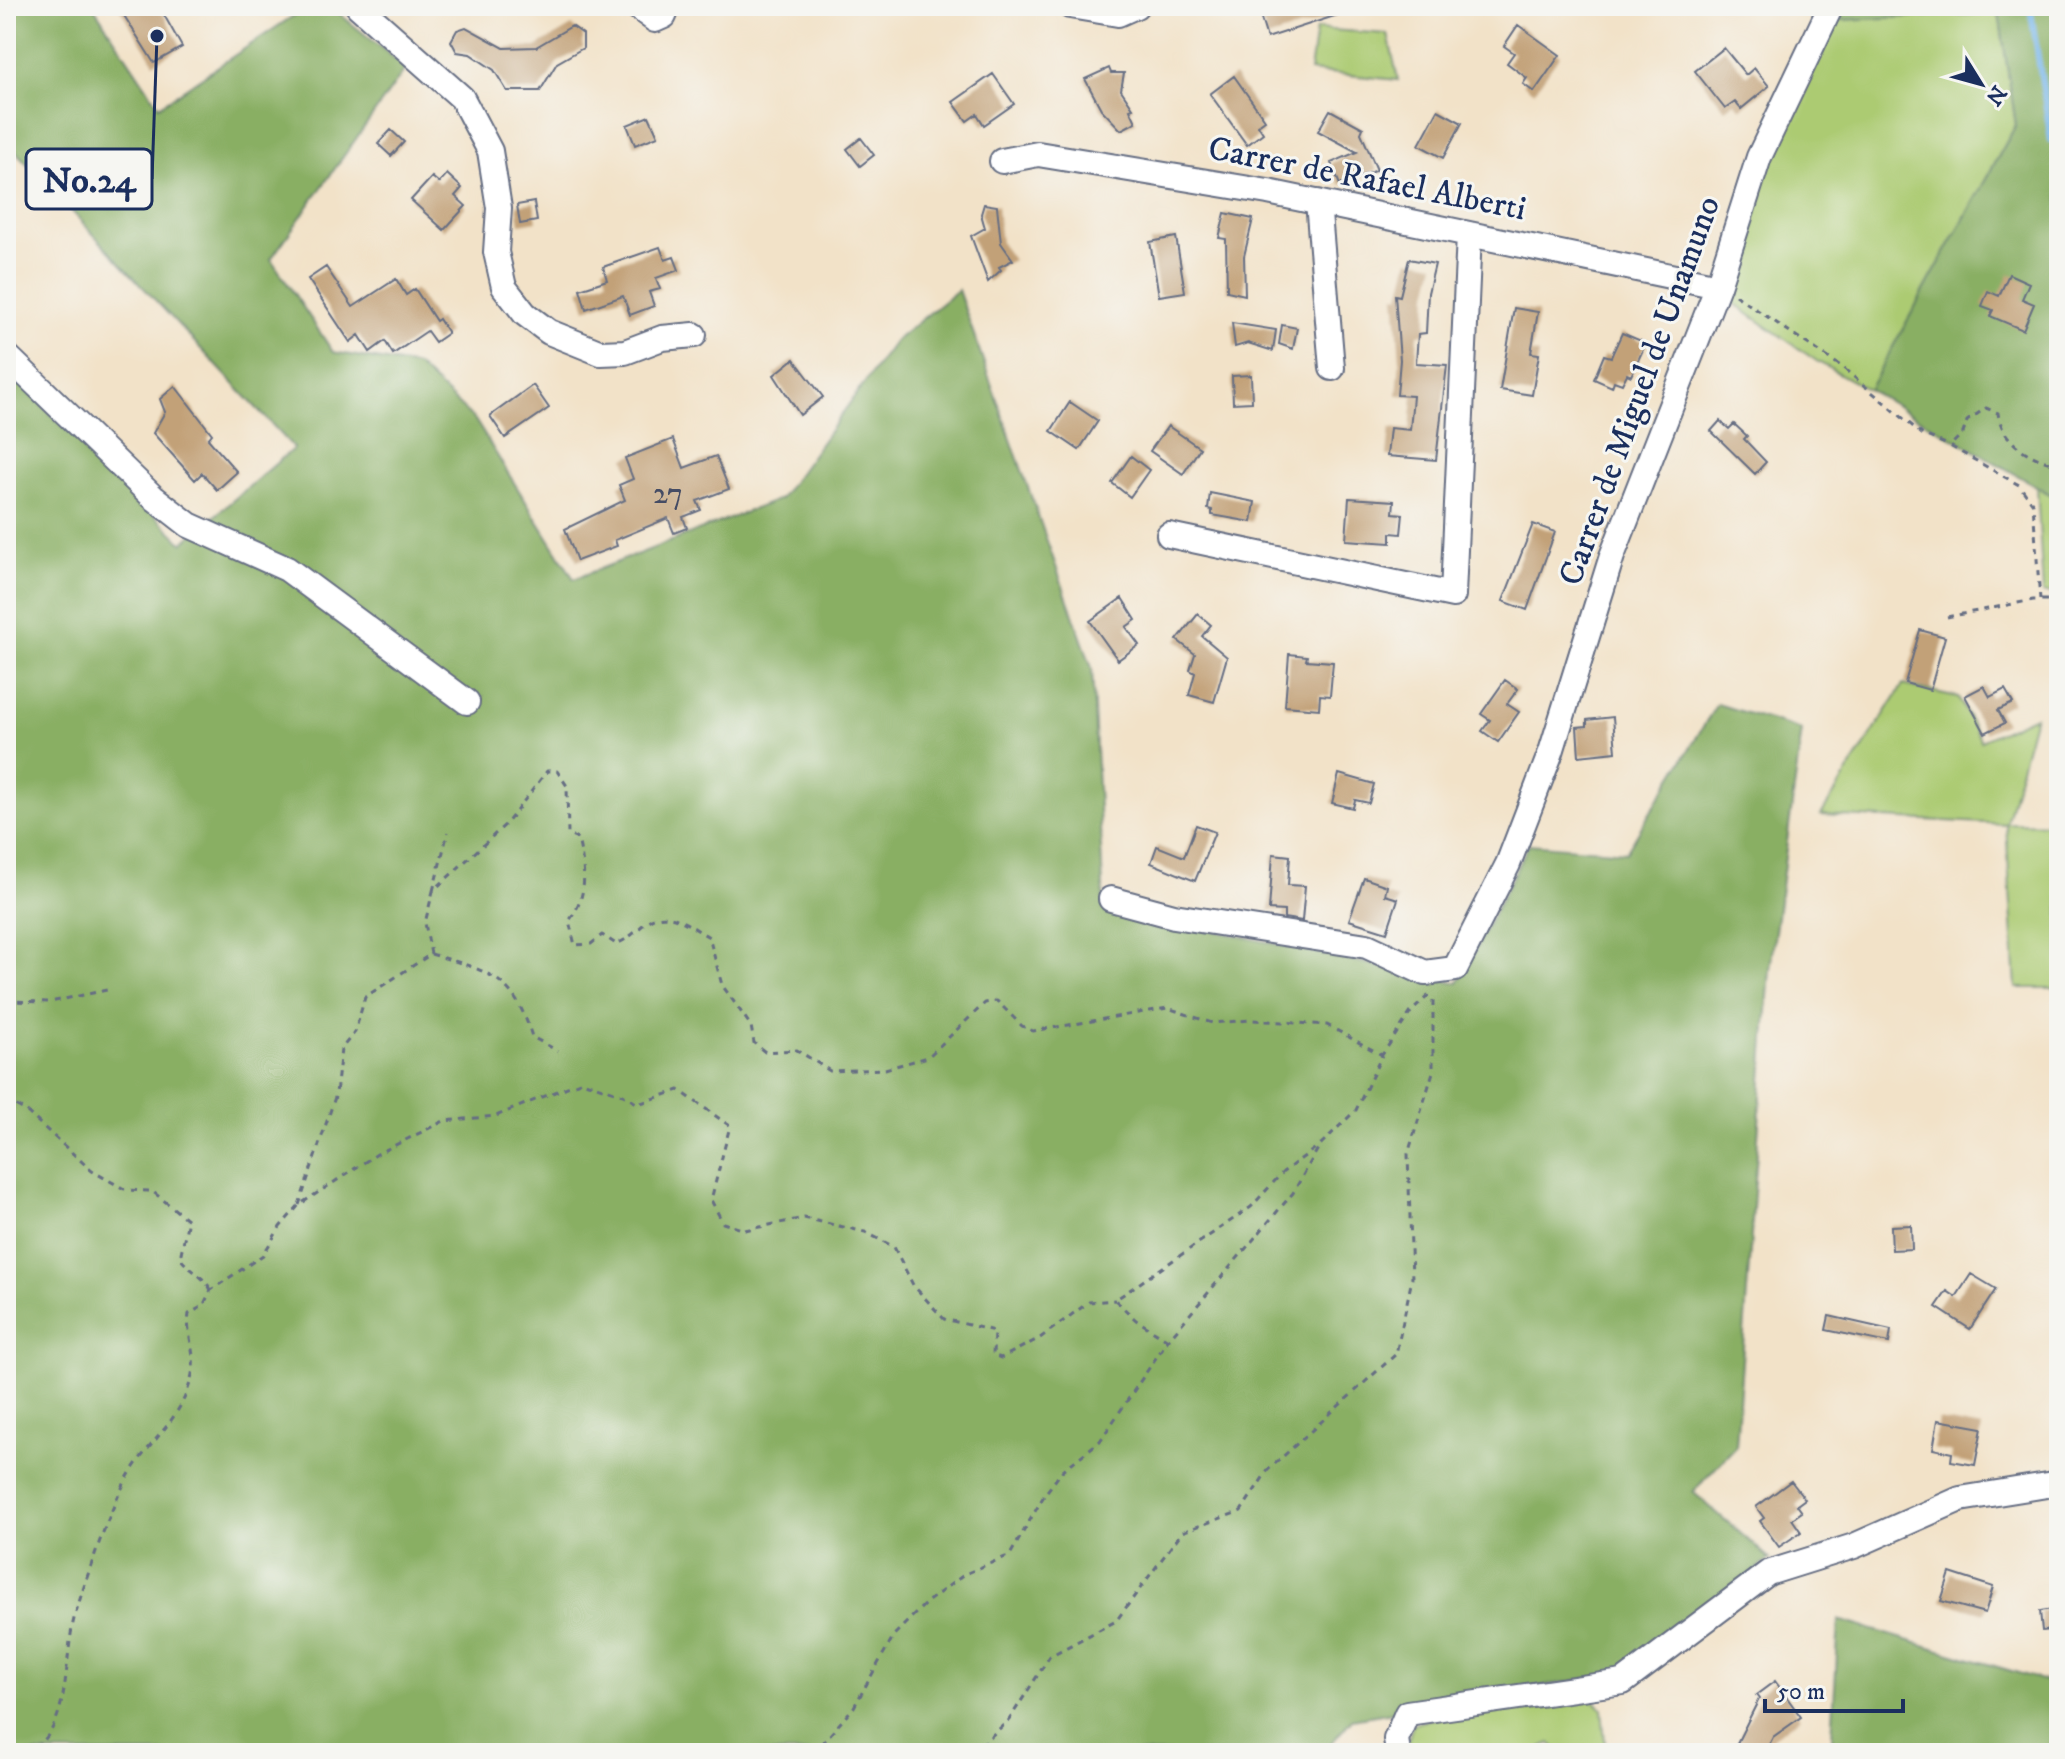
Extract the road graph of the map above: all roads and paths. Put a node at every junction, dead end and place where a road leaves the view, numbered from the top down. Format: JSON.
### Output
{"nodes":[{"id":1,"x":358,"y":6,"type":"edge"},
{"id":2,"x":636,"y":6,"type":"edge"},
{"id":3,"x":668,"y":6,"type":"edge"},
{"id":4,"x":1070,"y":6,"type":"edge"},
{"id":5,"x":1136,"y":6,"type":"edge"},
{"id":6,"x":1820,"y":10,"type":"edge"},
{"id":7,"x":1002,"y":161,"type":"dead end"},
{"id":8,"x":1318,"y":202,"type":"junction"},
{"id":9,"x":1469,"y":234,"type":"junction"},
{"id":10,"x":1718,"y":286,"type":"junction"},
{"id":11,"x":694,"y":335,"type":"dead end"},
{"id":12,"x":6,"y":355,"type":"edge"},
{"id":13,"x":1332,"y":368,"type":"dead end"},
{"id":14,"x":1950,"y":446,"type":"junction"},
{"id":15,"x":2059,"y":465,"type":"edge"},
{"id":16,"x":1169,"y":535,"type":"dead end"},
{"id":17,"x":2040,"y":600,"type":"junction"},
{"id":18,"x":2059,"y":600,"type":"edge"},
{"id":19,"x":1947,"y":617,"type":"dead end"},
{"id":20,"x":467,"y":702,"type":"dead end"},
{"id":21,"x":448,"y":832,"type":"dead end"},
{"id":22,"x":433,"y":891,"type":"junction"},
{"id":23,"x":1111,"y":899,"type":"dead end"},
{"id":24,"x":431,"y":954,"type":"junction"},
{"id":25,"x":111,"y":989,"type":"dead end"},
{"id":26,"x":6,"y":1003,"type":"edge"},
{"id":27,"x":6,"y":1046,"type":"edge"},
{"id":28,"x":558,"y":1051,"type":"dead end"},
{"id":29,"x":1382,"y":1055,"type":"junction"},
{"id":30,"x":6,"y":1100,"type":"edge"},
{"id":31,"x":1320,"y":1145,"type":"junction"},
{"id":32,"x":299,"y":1205,"type":"junction"},
{"id":33,"x":211,"y":1290,"type":"junction"},
{"id":34,"x":1115,"y":1300,"type":"junction"},
{"id":35,"x":1168,"y":1340,"type":"junction"},
{"id":36,"x":2059,"y":1483,"type":"edge"},
{"id":37,"x":25,"y":1753,"type":"edge"},
{"id":38,"x":814,"y":1753,"type":"edge"},
{"id":39,"x":972,"y":1753,"type":"edge"},
{"id":40,"x":1398,"y":1753,"type":"edge"}],
"edges":[{"from":1,"to":11,"type":"street"},
{"from":2,"to":3,"type":"street"},
{"from":4,"to":5,"type":"street"},
{"from":6,"to":10,"type":"street","name":"Carrer de Miguel de Unamuno"},
{"from":7,"to":8,"type":"street","name":"Carrer de Rafael Alberti"},
{"from":8,"to":9,"type":"street","name":"Carrer de Rafael Alberti"},
{"from":8,"to":13,"type":"street"},
{"from":9,"to":10,"type":"street","name":"Carrer de Rafael Alberti"},
{"from":9,"to":16,"type":"street"},
{"from":10,"to":14,"type":"path"},
{"from":10,"to":23,"type":"street","name":"Carrer de Miguel de Unamuno"},
{"from":12,"to":20,"type":"street"},
{"from":14,"to":15,"type":"path"},
{"from":14,"to":17,"type":"path"},
{"from":17,"to":18,"type":"path"},
{"from":17,"to":19,"type":"path"},
{"from":21,"to":22,"type":"path"},
{"from":22,"to":24,"type":"path"},
{"from":22,"to":29,"type":"path"},
{"from":24,"to":28,"type":"path"},
{"from":24,"to":32,"type":"path"},
{"from":25,"to":26,"type":"path"},
{"from":26,"to":27,"type":"path"},
{"from":29,"to":31,"type":"path"},
{"from":29,"to":39,"type":"path"},
{"from":30,"to":33,"type":"path"},
{"from":31,"to":34,"type":"path"},
{"from":31,"to":35,"type":"path"},
{"from":32,"to":33,"type":"path"},
{"from":32,"to":34,"type":"path"},
{"from":33,"to":37,"type":"path"},
{"from":34,"to":35,"type":"path"},
{"from":35,"to":38,"type":"path"},
{"from":36,"to":40,"type":"street"}]}
